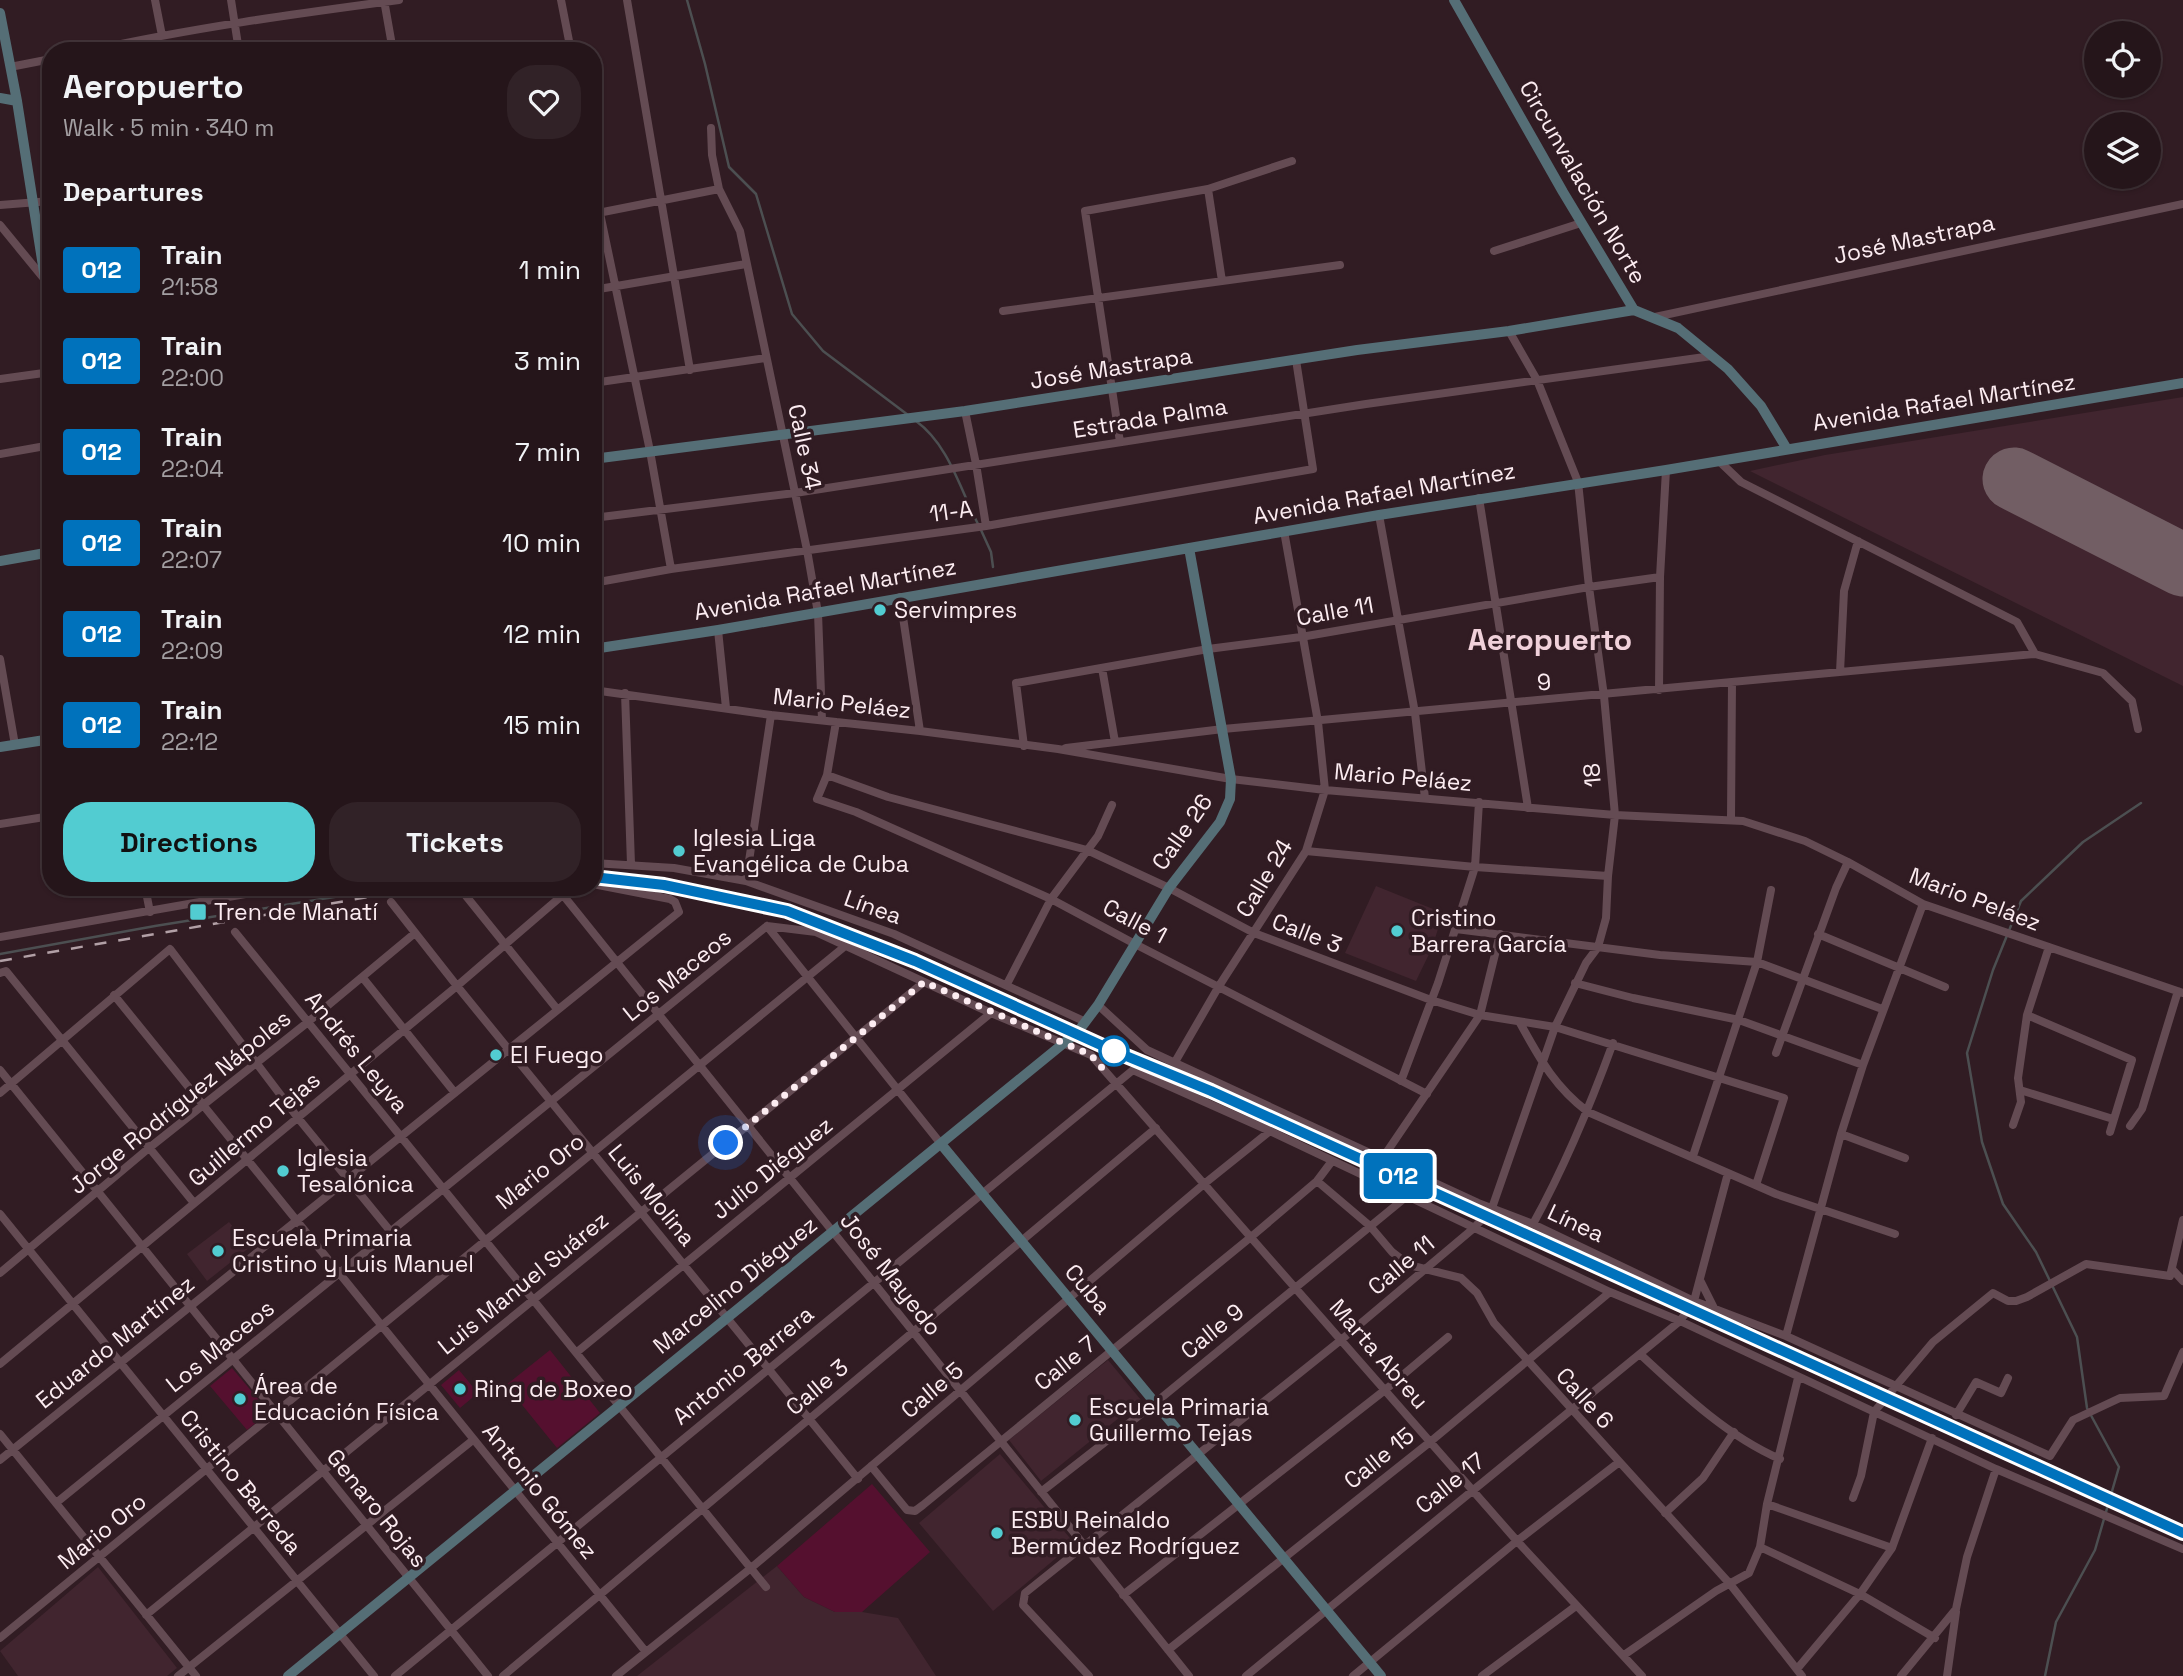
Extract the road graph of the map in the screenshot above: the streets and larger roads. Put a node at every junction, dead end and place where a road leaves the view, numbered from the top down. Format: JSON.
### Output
{"nodes":[{"id":1,"x":155,"y":0,"type":"edge"},
{"id":2,"x":231,"y":0,"type":"edge"},
{"id":3,"x":303,"y":0,"type":"edge"},
{"id":4,"x":399,"y":0,"type":"edge"},
{"id":5,"x":561,"y":0,"type":"edge"},
{"id":6,"x":627,"y":0,"type":"edge"},
{"id":7,"x":1454,"y":0,"type":"edge"},
{"id":8,"x":385,"y":1,"type":"edge"},
{"id":9,"x":305,"y":12,"type":"junction"},
{"id":10,"x":0,"y":13,"type":"edge"},
{"id":11,"x":235,"y":23,"type":"junction"},
{"id":12,"x":163,"y":35,"type":"junction"},
{"id":13,"x":130,"y":42,"type":"edge"},
{"id":14,"x":164,"y":42,"type":"edge"},
{"id":15,"x":238,"y":42,"type":"edge"},
{"id":16,"x":392,"y":42,"type":"edge"},
{"id":17,"x":569,"y":42,"type":"edge"},
{"id":18,"x":42,"y":61,"type":"edge"},
{"id":19,"x":10,"y":68,"type":"junction"},
{"id":20,"x":0,"y":98,"type":"edge"},
{"id":21,"x":17,"y":101,"type":"junction"},
{"id":22,"x":711,"y":128,"type":"dead end"},
{"id":23,"x":1292,"y":161,"type":"dead end"},
{"id":24,"x":719,"y":189,"type":"junction"},
{"id":25,"x":1208,"y":190,"type":"junction"},
{"id":26,"x":42,"y":202,"type":"edge"},
{"id":27,"x":660,"y":202,"type":"junction"},
{"id":28,"x":33,"y":204,"type":"junction"},
{"id":29,"x":2183,"y":204,"type":"edge"},
{"id":30,"x":0,"y":205,"type":"edge"},
{"id":31,"x":602,"y":213,"type":"edge"},
{"id":32,"x":1581,"y":223,"type":"junction"},
{"id":33,"x":0,"y":225,"type":"edge"},
{"id":34,"x":602,"y":237,"type":"edge"},
{"id":35,"x":1494,"y":251,"type":"dead end"},
{"id":36,"x":42,"y":261,"type":"edge"},
{"id":37,"x":746,"y":264,"type":"junction"},
{"id":38,"x":1340,"y":264,"type":"dead end"},
{"id":39,"x":42,"y":276,"type":"edge"},
{"id":40,"x":674,"y":276,"type":"junction"},
{"id":41,"x":1222,"y":281,"type":"junction"},
{"id":42,"x":615,"y":287,"type":"junction"},
{"id":43,"x":602,"y":289,"type":"edge"},
{"id":44,"x":1098,"y":299,"type":"junction"},
{"id":45,"x":1634,"y":310,"type":"junction"},
{"id":46,"x":1003,"y":311,"type":"dead end"},
{"id":47,"x":1655,"y":317,"type":"junction"},
{"id":48,"x":1509,"y":331,"type":"junction"},
{"id":49,"x":1712,"y":356,"type":"junction"},
{"id":50,"x":766,"y":358,"type":"junction"},
{"id":51,"x":1296,"y":360,"type":"junction"},
{"id":52,"x":690,"y":370,"type":"junction"},
{"id":53,"x":42,"y":373,"type":"edge"},
{"id":54,"x":635,"y":378,"type":"junction"},
{"id":55,"x":0,"y":379,"type":"edge"},
{"id":56,"x":1537,"y":380,"type":"junction"},
{"id":57,"x":602,"y":382,"type":"edge"},
{"id":58,"x":2183,"y":383,"type":"edge"},
{"id":59,"x":1111,"y":389,"type":"junction"},
{"id":60,"x":964,"y":411,"type":"junction"},
{"id":61,"x":1305,"y":413,"type":"junction"},
{"id":62,"x":782,"y":435,"type":"junction"},
{"id":63,"x":1120,"y":442,"type":"junction"},
{"id":64,"x":42,"y":447,"type":"edge"},
{"id":65,"x":1787,"y":449,"type":"junction"},
{"id":66,"x":650,"y":451,"type":"junction"},
{"id":67,"x":0,"y":454,"type":"edge"},
{"id":68,"x":602,"y":458,"type":"edge"},
{"id":69,"x":1719,"y":461,"type":"junction"},
{"id":70,"x":976,"y":464,"type":"junction"},
{"id":71,"x":1666,"y":470,"type":"junction"},
{"id":72,"x":1578,"y":482,"type":"junction"},
{"id":73,"x":795,"y":493,"type":"junction"},
{"id":74,"x":1479,"y":498,"type":"junction"},
{"id":75,"x":660,"y":509,"type":"junction"},
{"id":76,"x":1379,"y":514,"type":"junction"},
{"id":77,"x":602,"y":517,"type":"edge"},
{"id":78,"x":986,"y":526,"type":"junction"},
{"id":79,"x":1284,"y":531,"type":"junction"},
{"id":80,"x":1858,"y":541,"type":"junction"},
{"id":81,"x":1189,"y":548,"type":"junction"},
{"id":82,"x":807,"y":550,"type":"junction"},
{"id":83,"x":42,"y":554,"type":"edge"},
{"id":84,"x":0,"y":561,"type":"edge"},
{"id":85,"x":671,"y":569,"type":"junction"},
{"id":86,"x":1660,"y":577,"type":"junction"},
{"id":87,"x":602,"y":581,"type":"edge"},
{"id":88,"x":1589,"y":587,"type":"junction"},
{"id":89,"x":900,"y":597,"type":"junction"},
{"id":90,"x":1496,"y":604,"type":"junction"},
{"id":91,"x":818,"y":613,"type":"junction"},
{"id":92,"x":1398,"y":620,"type":"junction"},
{"id":93,"x":718,"y":630,"type":"junction"},
{"id":94,"x":1301,"y":637,"type":"junction"},
{"id":95,"x":602,"y":648,"type":"edge"},
{"id":96,"x":1208,"y":649,"type":"junction"},
{"id":97,"x":2035,"y":654,"type":"junction"},
{"id":98,"x":0,"y":659,"type":"edge"},
{"id":99,"x":1102,"y":668,"type":"junction"},
{"id":100,"x":1840,"y":672,"type":"junction"},
{"id":101,"x":1732,"y":682,"type":"junction"},
{"id":102,"x":602,"y":691,"type":"edge"},
{"id":103,"x":1659,"y":691,"type":"junction"},
{"id":104,"x":625,"y":693,"type":"junction"},
{"id":105,"x":1604,"y":696,"type":"junction"},
{"id":106,"x":1510,"y":704,"type":"junction"},
{"id":107,"x":726,"y":708,"type":"junction"},
{"id":108,"x":1415,"y":713,"type":"junction"},
{"id":109,"x":771,"y":715,"type":"junction"},
{"id":110,"x":822,"y":720,"type":"junction"},
{"id":111,"x":836,"y":722,"type":"junction"},
{"id":112,"x":1318,"y":722,"type":"junction"},
{"id":113,"x":1223,"y":729,"type":"junction"},
{"id":114,"x":2138,"y":729,"type":"dead end"},
{"id":115,"x":920,"y":730,"type":"junction"},
{"id":116,"x":42,"y":740,"type":"edge"},
{"id":117,"x":1115,"y":742,"type":"junction"},
{"id":118,"x":15,"y":745,"type":"junction"},
{"id":119,"x":1024,"y":746,"type":"junction"},
{"id":120,"x":0,"y":747,"type":"edge"},
{"id":121,"x":1058,"y":750,"type":"junction"},
{"id":122,"x":827,"y":775,"type":"junction"},
{"id":123,"x":1231,"y":779,"type":"junction"},
{"id":124,"x":1325,"y":790,"type":"junction"},
{"id":125,"x":1425,"y":798,"type":"junction"},
{"id":126,"x":1479,"y":802,"type":"junction"},
{"id":127,"x":1112,"y":805,"type":"dead end"},
{"id":128,"x":1528,"y":808,"type":"junction"},
{"id":129,"x":1615,"y":815,"type":"junction"},
{"id":130,"x":42,"y":817,"type":"edge"},
{"id":131,"x":1731,"y":819,"type":"junction"},
{"id":132,"x":0,"y":824,"type":"edge"},
{"id":133,"x":1087,"y":850,"type":"junction"},
{"id":134,"x":1306,"y":852,"type":"junction"},
{"id":135,"x":1848,"y":862,"type":"junction"},
{"id":136,"x":602,"y":863,"type":"edge"},
{"id":137,"x":631,"y":864,"type":"junction"},
{"id":138,"x":1475,"y":867,"type":"junction"},
{"id":139,"x":1608,"y":876,"type":"junction"},
{"id":140,"x":746,"y":881,"type":"junction"},
{"id":141,"x":602,"y":886,"type":"edge"},
{"id":142,"x":1169,"y":888,"type":"junction"},
{"id":143,"x":1771,"y":890,"type":"dead end"},
{"id":144,"x":147,"y":896,"type":"edge"},
{"id":145,"x":225,"y":896,"type":"edge"},
{"id":146,"x":466,"y":896,"type":"dead end"},
{"id":147,"x":562,"y":896,"type":"edge"},
{"id":148,"x":564,"y":896,"type":"edge"},
{"id":149,"x":1051,"y":899,"type":"junction"},
{"id":150,"x":391,"y":902,"type":"dead end"},
{"id":151,"x":1923,"y":904,"type":"junction"},
{"id":152,"x":150,"y":912,"type":"junction"},
{"id":153,"x":767,"y":926,"type":"junction"},
{"id":154,"x":1456,"y":929,"type":"junction"},
{"id":155,"x":235,"y":932,"type":"dead end"},
{"id":156,"x":415,"y":933,"type":"junction"},
{"id":157,"x":1254,"y":933,"type":"junction"},
{"id":158,"x":1500,"y":934,"type":"junction"},
{"id":159,"x":1818,"y":934,"type":"junction"},
{"id":160,"x":0,"y":937,"type":"edge"},
{"id":161,"x":505,"y":944,"type":"junction"},
{"id":162,"x":1135,"y":944,"type":"junction"},
{"id":163,"x":844,"y":947,"type":"junction"},
{"id":164,"x":1598,"y":947,"type":"junction"},
{"id":165,"x":2049,"y":947,"type":"junction"},
{"id":166,"x":616,"y":960,"type":"junction"},
{"id":167,"x":1757,"y":962,"type":"junction"},
{"id":168,"x":1899,"y":969,"type":"junction"},
{"id":169,"x":3,"y":972,"type":"edge"},
{"id":170,"x":363,"y":978,"type":"junction"},
{"id":171,"x":807,"y":978,"type":"junction"},
{"id":172,"x":1802,"y":978,"type":"junction"},
{"id":173,"x":924,"y":982,"type":"junction"},
{"id":174,"x":1574,"y":983,"type":"junction"},
{"id":175,"x":1007,"y":984,"type":"junction"},
{"id":176,"x":457,"y":986,"type":"junction"},
{"id":177,"x":1219,"y":986,"type":"junction"},
{"id":178,"x":1945,"y":987,"type":"dead end"},
{"id":179,"x":2180,"y":992,"type":"edge"},
{"id":180,"x":114,"y":995,"type":"junction"},
{"id":181,"x":1431,"y":1000,"type":"junction"},
{"id":182,"x":1098,"y":1005,"type":"junction"},
{"id":183,"x":557,"y":1009,"type":"junction"},
{"id":184,"x":1882,"y":1009,"type":"junction"},
{"id":185,"x":990,"y":1013,"type":"junction"},
{"id":186,"x":1480,"y":1015,"type":"junction"},
{"id":187,"x":2027,"y":1015,"type":"junction"},
{"id":188,"x":658,"y":1016,"type":"junction"},
{"id":189,"x":1739,"y":1020,"type":"junction"},
{"id":190,"x":308,"y":1022,"type":"junction"},
{"id":191,"x":1086,"y":1023,"type":"junction"},
{"id":192,"x":1520,"y":1023,"type":"junction"},
{"id":193,"x":1555,"y":1027,"type":"junction"},
{"id":194,"x":404,"y":1029,"type":"junction"},
{"id":195,"x":1077,"y":1033,"type":"joint"},
{"id":196,"x":1782,"y":1035,"type":"junction"},
{"id":197,"x":855,"y":1038,"type":"junction"},
{"id":198,"x":63,"y":1039,"type":"junction"},
{"id":199,"x":1064,"y":1043,"type":"junction"},
{"id":200,"x":1613,"y":1043,"type":"junction"},
{"id":201,"x":509,"y":1050,"type":"junction"},
{"id":202,"x":1776,"y":1053,"type":"dead end"},
{"id":203,"x":1091,"y":1055,"type":"joint"},
{"id":204,"x":1175,"y":1062,"type":"junction"},
{"id":205,"x":256,"y":1064,"type":"junction"},
{"id":206,"x":1542,"y":1064,"type":"junction"},
{"id":207,"x":1863,"y":1065,"type":"junction"},
{"id":208,"x":699,"y":1066,"type":"junction"},
{"id":209,"x":0,"y":1070,"type":"edge"},
{"id":210,"x":350,"y":1074,"type":"junction"},
{"id":211,"x":1719,"y":1078,"type":"junction"},
{"id":212,"x":1401,"y":1081,"type":"junction"},
{"id":213,"x":1116,"y":1083,"type":"junction"},
{"id":214,"x":11,"y":1084,"type":"junction"},
{"id":215,"x":897,"y":1090,"type":"junction"},
{"id":216,"x":2020,"y":1090,"type":"junction"},
{"id":217,"x":0,"y":1093,"type":"edge"},
{"id":218,"x":455,"y":1093,"type":"junction"},
{"id":219,"x":1427,"y":1094,"type":"junction"},
{"id":220,"x":552,"y":1102,"type":"junction"},
{"id":221,"x":203,"y":1106,"type":"junction"},
{"id":222,"x":1588,"y":1112,"type":"junction"},
{"id":223,"x":298,"y":1118,"type":"junction"},
{"id":224,"x":2113,"y":1119,"type":"junction"},
{"id":225,"x":2013,"y":1125,"type":"dead end"},
{"id":226,"x":747,"y":1126,"type":"junction"},
{"id":227,"x":2130,"y":1126,"type":"dead end"},
{"id":228,"x":1156,"y":1128,"type":"junction"},
{"id":229,"x":1270,"y":1131,"type":"junction"},
{"id":230,"x":2110,"y":1132,"type":"dead end"},
{"id":231,"x":1841,"y":1135,"type":"junction"},
{"id":232,"x":401,"y":1136,"type":"junction"},
{"id":233,"x":941,"y":1144,"type":"junction"},
{"id":234,"x":149,"y":1148,"type":"junction"},
{"id":235,"x":593,"y":1153,"type":"junction"},
{"id":236,"x":1693,"y":1156,"type":"junction"},
{"id":237,"x":1905,"y":1158,"type":"dead end"},
{"id":238,"x":1382,"y":1159,"type":"junction"},
{"id":239,"x":246,"y":1161,"type":"junction"},
{"id":240,"x":1332,"y":1161,"type":"junction"},
{"id":241,"x":1728,"y":1173,"type":"junction"},
{"id":242,"x":789,"y":1178,"type":"junction"},
{"id":243,"x":348,"y":1180,"type":"junction"},
{"id":244,"x":1317,"y":1181,"type":"junction"},
{"id":245,"x":1204,"y":1184,"type":"junction"},
{"id":246,"x":1756,"y":1185,"type":"junction"},
{"id":247,"x":444,"y":1189,"type":"junction"},
{"id":248,"x":99,"y":1193,"type":"junction"},
{"id":249,"x":982,"y":1194,"type":"junction"},
{"id":250,"x":1406,"y":1197,"type":"junction"},
{"id":251,"x":194,"y":1203,"type":"junction"},
{"id":252,"x":1492,"y":1208,"type":"junction"},
{"id":253,"x":1822,"y":1209,"type":"junction"},
{"id":254,"x":641,"y":1212,"type":"junction"},
{"id":255,"x":0,"y":1214,"type":"edge"},
{"id":256,"x":296,"y":1222,"type":"junction"},
{"id":257,"x":1533,"y":1224,"type":"junction"},
{"id":258,"x":2183,"y":1224,"type":"edge"},
{"id":259,"x":1370,"y":1226,"type":"junction"},
{"id":260,"x":1474,"y":1228,"type":"junction"},
{"id":261,"x":391,"y":1232,"type":"junction"},
{"id":262,"x":833,"y":1232,"type":"junction"},
{"id":263,"x":1895,"y":1234,"type":"dead end"},
{"id":264,"x":1251,"y":1237,"type":"junction"},
{"id":265,"x":485,"y":1241,"type":"junction"},
{"id":266,"x":1021,"y":1241,"type":"junction"},
{"id":267,"x":142,"y":1247,"type":"junction"},
{"id":268,"x":29,"y":1250,"type":"junction"},
{"id":269,"x":683,"y":1265,"type":"junction"},
{"id":270,"x":1427,"y":1268,"type":"junction"},
{"id":271,"x":2172,"y":1269,"type":"junction"},
{"id":272,"x":0,"y":1273,"type":"edge"},
{"id":273,"x":339,"y":1275,"type":"junction"},
{"id":274,"x":1700,"y":1280,"type":"junction"},
{"id":275,"x":2183,"y":1280,"type":"edge"},
{"id":276,"x":874,"y":1283,"type":"junction"},
{"id":277,"x":1295,"y":1287,"type":"junction"},
{"id":278,"x":1610,"y":1292,"type":"junction"},
{"id":279,"x":534,"y":1299,"type":"junction"},
{"id":280,"x":1069,"y":1299,"type":"junction"},
{"id":281,"x":1694,"y":1301,"type":"junction"},
{"id":282,"x":73,"y":1304,"type":"junction"},
{"id":283,"x":190,"y":1307,"type":"junction"},
{"id":284,"x":1714,"y":1308,"type":"junction"},
{"id":285,"x":727,"y":1318,"type":"junction"},
{"id":286,"x":1680,"y":1321,"type":"junction"},
{"id":287,"x":381,"y":1326,"type":"junction"},
{"id":288,"x":912,"y":1333,"type":"junction"},
{"id":289,"x":1786,"y":1336,"type":"junction"},
{"id":290,"x":1448,"y":1337,"type":"dead end"},
{"id":291,"x":1341,"y":1339,"type":"junction"},
{"id":292,"x":1111,"y":1350,"type":"junction"},
{"id":293,"x":577,"y":1352,"type":"junction"},
{"id":294,"x":2183,"y":1352,"type":"edge"},
{"id":295,"x":1640,"y":1354,"type":"junction"},
{"id":296,"x":234,"y":1360,"type":"junction"},
{"id":297,"x":1526,"y":1362,"type":"junction"},
{"id":298,"x":121,"y":1363,"type":"junction"},
{"id":299,"x":0,"y":1364,"type":"edge"},
{"id":300,"x":768,"y":1369,"type":"junction"},
{"id":301,"x":1798,"y":1378,"type":"junction"},
{"id":302,"x":2008,"y":1378,"type":"dead end"},
{"id":303,"x":429,"y":1385,"type":"junction"},
{"id":304,"x":1897,"y":1386,"type":"junction"},
{"id":305,"x":1385,"y":1390,"type":"junction"},
{"id":306,"x":961,"y":1392,"type":"junction"},
{"id":307,"x":1154,"y":1403,"type":"junction"},
{"id":308,"x":620,"y":1405,"type":"junction"},
{"id":309,"x":1571,"y":1410,"type":"junction"},
{"id":310,"x":1874,"y":1412,"type":"junction"},
{"id":311,"x":276,"y":1413,"type":"junction"},
{"id":312,"x":1956,"y":1415,"type":"junction"},
{"id":313,"x":164,"y":1417,"type":"junction"},
{"id":314,"x":808,"y":1419,"type":"junction"},
{"id":315,"x":1734,"y":1432,"type":"junction"},
{"id":316,"x":0,"y":1434,"type":"edge"},
{"id":317,"x":1932,"y":1438,"type":"junction"},
{"id":318,"x":473,"y":1440,"type":"junction"},
{"id":319,"x":1000,"y":1441,"type":"junction"},
{"id":320,"x":1430,"y":1441,"type":"junction"},
{"id":321,"x":13,"y":1450,"type":"junction"},
{"id":322,"x":1197,"y":1455,"type":"junction"},
{"id":323,"x":661,"y":1457,"type":"junction"},
{"id":324,"x":1780,"y":1459,"type":"junction"},
{"id":325,"x":0,"y":1460,"type":"edge"},
{"id":326,"x":1618,"y":1463,"type":"junction"},
{"id":327,"x":872,"y":1466,"type":"junction"},
{"id":328,"x":1996,"y":1469,"type":"junction"},
{"id":329,"x":207,"y":1470,"type":"junction"},
{"id":330,"x":323,"y":1471,"type":"junction"},
{"id":331,"x":858,"y":1479,"type":"junction"},
{"id":332,"x":1472,"y":1489,"type":"junction"},
{"id":333,"x":515,"y":1491,"type":"junction"},
{"id":334,"x":1041,"y":1492,"type":"junction"},
{"id":335,"x":1853,"y":1498,"type":"dead end"},
{"id":336,"x":56,"y":1503,"type":"junction"},
{"id":337,"x":1238,"y":1503,"type":"junction"},
{"id":338,"x":1767,"y":1504,"type":"junction"},
{"id":339,"x":703,"y":1507,"type":"junction"},
{"id":340,"x":1665,"y":1513,"type":"junction"},
{"id":341,"x":366,"y":1525,"type":"junction"},
{"id":342,"x":254,"y":1528,"type":"junction"},
{"id":343,"x":1517,"y":1541,"type":"junction"},
{"id":344,"x":557,"y":1542,"type":"junction"},
{"id":345,"x":1084,"y":1546,"type":"junction"},
{"id":346,"x":1760,"y":1547,"type":"junction"},
{"id":347,"x":1892,"y":1548,"type":"junction"},
{"id":348,"x":2183,"y":1549,"type":"edge"},
{"id":349,"x":100,"y":1557,"type":"junction"},
{"id":350,"x":1284,"y":1559,"type":"junction"},
{"id":351,"x":751,"y":1568,"type":"junction"},
{"id":352,"x":408,"y":1577,"type":"junction"},
{"id":353,"x":298,"y":1582,"type":"junction"},
{"id":354,"x":1730,"y":1584,"type":"junction"},
{"id":355,"x":766,"y":1587,"type":"dead end"},
{"id":356,"x":599,"y":1594,"type":"junction"},
{"id":357,"x":1860,"y":1594,"type":"junction"},
{"id":358,"x":1124,"y":1595,"type":"junction"},
{"id":359,"x":1576,"y":1606,"type":"junction"},
{"id":360,"x":1956,"y":1609,"type":"junction"},
{"id":361,"x":1326,"y":1610,"type":"junction"},
{"id":362,"x":146,"y":1615,"type":"junction"},
{"id":363,"x":451,"y":1630,"type":"junction"},
{"id":364,"x":340,"y":1634,"type":"junction"},
{"id":365,"x":0,"y":1638,"type":"edge"},
{"id":366,"x":1935,"y":1638,"type":"junction"},
{"id":367,"x":1168,"y":1650,"type":"junction"},
{"id":368,"x":646,"y":1652,"type":"junction"},
{"id":369,"x":1624,"y":1656,"type":"junction"},
{"id":370,"x":1370,"y":1663,"type":"junction"},
{"id":371,"x":188,"y":1667,"type":"junction"},
{"id":372,"x":1799,"y":1672,"type":"edge"},
{"id":373,"x":178,"y":1676,"type":"edge"},
{"id":374,"x":195,"y":1676,"type":"edge"},
{"id":375,"x":288,"y":1676,"type":"edge"},
{"id":376,"x":374,"y":1676,"type":"edge"},
{"id":377,"x":395,"y":1676,"type":"edge"},
{"id":378,"x":488,"y":1676,"type":"edge"},
{"id":379,"x":503,"y":1676,"type":"edge"},
{"id":380,"x":616,"y":1676,"type":"edge"},
{"id":381,"x":1089,"y":1676,"type":"edge"},
{"id":382,"x":1189,"y":1676,"type":"edge"},
{"id":383,"x":1246,"y":1676,"type":"edge"},
{"id":384,"x":1353,"y":1676,"type":"edge"},
{"id":385,"x":1381,"y":1676,"type":"edge"},
{"id":386,"x":1482,"y":1676,"type":"edge"},
{"id":387,"x":1642,"y":1676,"type":"edge"},
{"id":388,"x":1901,"y":1676,"type":"edge"},
{"id":389,"x":1947,"y":1676,"type":"edge"}],
"edges":[{"from":1,"to":12,"type":"street"},
{"from":2,"to":11,"type":"street"},
{"from":3,"to":9,"type":"street"},
{"from":4,"to":8,"type":"street"},
{"from":5,"to":17,"type":"street"},
{"from":6,"to":27,"type":"street"},
{"from":7,"to":32,"type":"street","name":"Circunvalación Norte"},
{"from":8,"to":9,"type":"street"},
{"from":8,"to":16,"type":"street"},
{"from":9,"to":11,"type":"street"},
{"from":10,"to":19,"type":"street"},
{"from":11,"to":12,"type":"street"},
{"from":11,"to":15,"type":"street"},
{"from":12,"to":13,"type":"street"},
{"from":12,"to":14,"type":"street"},
{"from":18,"to":19,"type":"street"},
{"from":19,"to":21,"type":"street"},
{"from":20,"to":21,"type":"street"},
{"from":21,"to":28,"type":"street"},
{"from":22,"to":24,"type":"street","name":"Calle 34"},
{"from":23,"to":25,"type":"street"},
{"from":24,"to":27,"type":"street"},
{"from":24,"to":37,"type":"street","name":"Calle 34"},
{"from":25,"to":41,"type":"street"},
{"from":25,"to":44,"type":"street"},
{"from":26,"to":28,"type":"street"},
{"from":27,"to":31,"type":"street"},
{"from":27,"to":40,"type":"street"},
{"from":28,"to":30,"type":"street"},
{"from":28,"to":36,"type":"street"},
{"from":29,"to":47,"type":"street","name":"José Mastrapa"},
{"from":32,"to":35,"type":"street"},
{"from":32,"to":45,"type":"street","name":"Circunvalación Norte"},
{"from":33,"to":39,"type":"street"},
{"from":34,"to":42,"type":"street"},
{"from":37,"to":40,"type":"street"},
{"from":37,"to":50,"type":"street","name":"Calle 34"},
{"from":38,"to":41,"type":"street"},
{"from":40,"to":42,"type":"street"},
{"from":40,"to":52,"type":"street"},
{"from":41,"to":44,"type":"street"},
{"from":42,"to":43,"type":"street"},
{"from":42,"to":54,"type":"street"},
{"from":44,"to":46,"type":"street"},
{"from":44,"to":59,"type":"street"},
{"from":45,"to":47,"type":"street","name":"Circunvalación Norte"},
{"from":45,"to":48,"type":"street","name":"José Mastrapa"},
{"from":47,"to":49,"type":"street","name":"Circunvalación Norte"},
{"from":48,"to":51,"type":"street","name":"José Mastrapa"},
{"from":48,"to":56,"type":"street","name":"18"},
{"from":49,"to":56,"type":"street","name":"Estrada Palma"},
{"from":49,"to":65,"type":"street","name":"Circunvalación Norte"},
{"from":50,"to":52,"type":"street"},
{"from":50,"to":62,"type":"street","name":"Calle 34"},
{"from":51,"to":59,"type":"street","name":"José Mastrapa"},
{"from":51,"to":61,"type":"street"},
{"from":52,"to":54,"type":"street"},
{"from":53,"to":55,"type":"street"},
{"from":54,"to":57,"type":"street"},
{"from":54,"to":66,"type":"street"},
{"from":56,"to":61,"type":"street","name":"Estrada Palma"},
{"from":56,"to":72,"type":"street","name":"18"},
{"from":58,"to":65,"type":"street","name":"Avenida Rafael Martínez"},
{"from":59,"to":60,"type":"street","name":"José Mastrapa"},
{"from":59,"to":63,"type":"street"},
{"from":60,"to":62,"type":"street","name":"José Mastrapa"},
{"from":60,"to":70,"type":"street"},
{"from":61,"to":63,"type":"street","name":"Estrada Palma"},
{"from":61,"to":78,"type":"street","name":"11-A"},
{"from":62,"to":66,"type":"street","name":"José Mastrapa"},
{"from":62,"to":73,"type":"street","name":"Calle 34"},
{"from":63,"to":70,"type":"street","name":"Estrada Palma"},
{"from":64,"to":67,"type":"street"},
{"from":65,"to":69,"type":"street","name":"Avenida Rafael Martínez"},
{"from":66,"to":68,"type":"street","name":"José Mastrapa"},
{"from":66,"to":75,"type":"street"},
{"from":69,"to":71,"type":"street","name":"Avenida Rafael Martínez"},
{"from":69,"to":80,"type":"street"},
{"from":70,"to":73,"type":"street","name":"Estrada Palma"},
{"from":70,"to":78,"type":"street"},
{"from":71,"to":72,"type":"street","name":"Avenida Rafael Martínez"},
{"from":71,"to":86,"type":"street"},
{"from":72,"to":74,"type":"street","name":"Avenida Rafael Martínez"},
{"from":72,"to":88,"type":"street","name":"18"},
{"from":73,"to":75,"type":"street","name":"Estrada Palma"},
{"from":73,"to":82,"type":"street","name":"Calle 34"},
{"from":74,"to":76,"type":"street","name":"Avenida Rafael Martínez"},
{"from":74,"to":90,"type":"street"},
{"from":75,"to":77,"type":"street","name":"Estrada Palma"},
{"from":75,"to":85,"type":"street"},
{"from":76,"to":79,"type":"street","name":"Avenida Rafael Martínez"},
{"from":76,"to":92,"type":"street"},
{"from":78,"to":82,"type":"street","name":"11-A"},
{"from":79,"to":81,"type":"street","name":"Avenida Rafael Martínez"},
{"from":79,"to":94,"type":"street","name":"Calle 24"},
{"from":80,"to":97,"type":"street"},
{"from":80,"to":100,"type":"street"},
{"from":81,"to":89,"type":"street","name":"Avenida Rafael Martínez"},
{"from":81,"to":96,"type":"street","name":"Calle 26"},
{"from":82,"to":85,"type":"street","name":"11-A"},
{"from":82,"to":91,"type":"street","name":"Calle 34"},
{"from":83,"to":84,"type":"street"},
{"from":85,"to":87,"type":"street","name":"11-A"},
{"from":86,"to":88,"type":"street","name":"Calle 11"},
{"from":86,"to":103,"type":"street"},
{"from":88,"to":90,"type":"street","name":"Calle 11"},
{"from":88,"to":105,"type":"street","name":"18"},
{"from":89,"to":91,"type":"street","name":"Avenida Rafael Martínez"},
{"from":89,"to":115,"type":"street"},
{"from":90,"to":92,"type":"street","name":"Calle 11"},
{"from":90,"to":106,"type":"street"},
{"from":91,"to":93,"type":"street","name":"Avenida Rafael Martínez"},
{"from":91,"to":110,"type":"street","name":"Calle 34"},
{"from":92,"to":94,"type":"street","name":"Calle 11"},
{"from":92,"to":108,"type":"street"},
{"from":93,"to":95,"type":"street","name":"Avenida Rafael Martínez"},
{"from":93,"to":107,"type":"street"},
{"from":94,"to":96,"type":"street","name":"Calle 11"},
{"from":94,"to":112,"type":"street","name":"Calle 24"},
{"from":96,"to":99,"type":"street","name":"Calle 11"},
{"from":96,"to":113,"type":"street","name":"Calle 26"},
{"from":97,"to":100,"type":"street","name":"9"},
{"from":97,"to":114,"type":"street"},
{"from":98,"to":118,"type":"street"},
{"from":99,"to":117,"type":"street"},
{"from":99,"to":119,"type":"street","name":"Calle 11"},
{"from":100,"to":101,"type":"street","name":"9"},
{"from":101,"to":103,"type":"street","name":"9"},
{"from":101,"to":131,"type":"street"},
{"from":102,"to":104,"type":"street","name":"Mario Peláez"},
{"from":103,"to":105,"type":"street","name":"9"},
{"from":104,"to":107,"type":"street","name":"Mario Peláez"},
{"from":104,"to":137,"type":"street"},
{"from":105,"to":106,"type":"street","name":"9"},
{"from":105,"to":129,"type":"street","name":"18"},
{"from":106,"to":108,"type":"street","name":"9"},
{"from":106,"to":128,"type":"street"},
{"from":107,"to":109,"type":"street","name":"Mario Peláez"},
{"from":108,"to":112,"type":"street","name":"9"},
{"from":108,"to":125,"type":"street"},
{"from":109,"to":110,"type":"street","name":"Mario Peláez"},
{"from":109,"to":140,"type":"street"},
{"from":110,"to":111,"type":"street","name":"Mario Peláez"},
{"from":111,"to":115,"type":"street","name":"Mario Peláez"},
{"from":111,"to":122,"type":"street"},
{"from":112,"to":113,"type":"street","name":"9"},
{"from":112,"to":124,"type":"street","name":"Calle 24"},
{"from":113,"to":117,"type":"street","name":"9"},
{"from":113,"to":123,"type":"street","name":"Calle 26"},
{"from":115,"to":119,"type":"street","name":"Mario Peláez"},
{"from":116,"to":118,"type":"street"},
{"from":117,"to":121,"type":"street","name":"9"},
{"from":118,"to":120,"type":"street"},
{"from":119,"to":121,"type":"street","name":"Mario Peláez"},
{"from":121,"to":123,"type":"street","name":"Mario Peláez"},
{"from":122,"to":133,"type":"street","name":"Calle 3"},
{"from":122,"to":149,"type":"street","name":"Calle 1"},
{"from":123,"to":124,"type":"street","name":"Mario Peláez"},
{"from":123,"to":142,"type":"street","name":"Calle 26"},
{"from":124,"to":125,"type":"street","name":"Mario Peláez"},
{"from":124,"to":134,"type":"street","name":"Calle 24"},
{"from":125,"to":126,"type":"street","name":"Mario Peláez"},
{"from":126,"to":128,"type":"street","name":"Mario Peláez"},
{"from":126,"to":138,"type":"street"},
{"from":127,"to":133,"type":"street"},
{"from":128,"to":129,"type":"street","name":"Mario Peláez"},
{"from":129,"to":131,"type":"street","name":"Mario Peláez"},
{"from":129,"to":139,"type":"street","name":"18"},
{"from":130,"to":132,"type":"street"},
{"from":131,"to":135,"type":"street","name":"Mario Peláez"},
{"from":133,"to":142,"type":"street","name":"Calle 3"},
{"from":133,"to":149,"type":"street"},
{"from":134,"to":138,"type":"street"},
{"from":134,"to":157,"type":"street","name":"Calle 24"},
{"from":135,"to":151,"type":"street","name":"Mario Peláez"},
{"from":135,"to":159,"type":"street"},
{"from":136,"to":137,"type":"street","name":"Línea"},
{"from":137,"to":140,"type":"street","name":"Línea"},
{"from":138,"to":139,"type":"street"},
{"from":138,"to":154,"type":"street"},
{"from":139,"to":164,"type":"street","name":"18"},
{"from":140,"to":175,"type":"street","name":"Línea"},
{"from":141,"to":166,"type":"street","name":"Eduardo Martínez"},
{"from":142,"to":157,"type":"street","name":"Calle 3"},
{"from":142,"to":162,"type":"street","name":"Calle 26"},
{"from":143,"to":167,"type":"street"},
{"from":144,"to":152,"type":"street"},
{"from":145,"to":152,"type":"street"},
{"from":146,"to":161,"type":"street"},
{"from":147,"to":161,"type":"street","name":"Guillermo Tejas"},
{"from":148,"to":166,"type":"street","name":"José Mayedo"},
{"from":149,"to":162,"type":"street","name":"Calle 1"},
{"from":149,"to":175,"type":"street"},
{"from":150,"to":156,"type":"street","name":"Luis Molina"},
{"from":151,"to":165,"type":"street","name":"Mario Peláez"},
{"from":151,"to":168,"type":"street"},
{"from":152,"to":160,"type":"street"},
{"from":153,"to":163,"type":"street","name":"Línea"},
{"from":153,"to":171,"type":"street","name":"Cuba"},
{"from":153,"to":188,"type":"street","name":"Los Maceos"},
{"from":154,"to":158,"type":"street"},
{"from":154,"to":181,"type":"street"},
{"from":155,"to":190,"type":"street","name":"Andrés Leyva"},
{"from":156,"to":170,"type":"street","name":"Jorge Rodríguez Nápoles"},
{"from":156,"to":176,"type":"street","name":"Luis Molina"},
{"from":157,"to":177,"type":"street","name":"Calle 24"},
{"from":157,"to":181,"type":"street","name":"Calle 3"},
{"from":158,"to":164,"type":"street"},
{"from":158,"to":186,"type":"street"},
{"from":159,"to":168,"type":"street"},
{"from":159,"to":172,"type":"street"},
{"from":161,"to":176,"type":"street","name":"Guillermo Tejas"},
{"from":161,"to":183,"type":"street"},
{"from":162,"to":177,"type":"street","name":"Calle 1"},
{"from":162,"to":182,"type":"street","name":"Calle 26"},
{"from":163,"to":171,"type":"street","name":"Mario Oro"},
{"from":163,"to":173,"type":"street","name":"Línea"},
{"from":164,"to":167,"type":"street"},
{"from":164,"to":174,"type":"street","name":"18"},
{"from":165,"to":179,"type":"street","name":"Mario Peláez"},
{"from":165,"to":187,"type":"street"},
{"from":166,"to":183,"type":"street","name":"Eduardo Martínez"},
{"from":166,"to":188,"type":"street","name":"José Mayedo"},
{"from":167,"to":172,"type":"street"},
{"from":167,"to":189,"type":"street"},
{"from":168,"to":178,"type":"street"},
{"from":168,"to":184,"type":"street"},
{"from":169,"to":198,"type":"street"},
{"from":170,"to":190,"type":"street","name":"Jorge Rodríguez Nápoles"},
{"from":170,"to":194,"type":"street"},
{"from":171,"to":197,"type":"street","name":"Cuba"},
{"from":171,"to":208,"type":"street","name":"Mario Oro"},
{"from":172,"to":184,"type":"street"},
{"from":172,"to":196,"type":"street"},
{"from":173,"to":185,"type":"street","name":"Línea"},
{"from":173,"to":197,"type":"street","name":"Luis Manuel Suárez"},
{"from":174,"to":189,"type":"street"},
{"from":174,"to":193,"type":"street","name":"18"},
{"from":175,"to":191,"type":"street","name":"Línea"},
{"from":176,"to":194,"type":"street","name":"Guillermo Tejas"},
{"from":176,"to":201,"type":"street","name":"Luis Molina"},
{"from":177,"to":204,"type":"street","name":"Calle 24"},
{"from":177,"to":212,"type":"street","name":"Calle 1"},
{"from":179,"to":227,"type":"street"},
{"from":180,"to":198,"type":"street"},
{"from":180,"to":205,"type":"street"},
{"from":180,"to":221,"type":"street","name":"Antonio Gómez"},
{"from":181,"to":186,"type":"street","name":"Calle 3"},
{"from":181,"to":212,"type":"street"},
{"from":182,"to":191,"type":"street","name":"Calle 26"},
{"from":182,"to":204,"type":"street","name":"Línea"},
{"from":183,"to":201,"type":"street","name":"Eduardo Martínez"},
{"from":184,"to":207,"type":"street"},
{"from":185,"to":199,"type":"street","name":"Línea"},
{"from":185,"to":215,"type":"street","name":"Julio Diéguez"},
{"from":186,"to":192,"type":"street","name":"Calle 3"},
{"from":186,"to":219,"type":"street"},
{"from":187,"to":216,"type":"street"},
{"from":187,"to":224,"type":"street"},
{"from":188,"to":208,"type":"street","name":"José Mayedo"},
{"from":188,"to":220,"type":"street","name":"Los Maceos"},
{"from":189,"to":196,"type":"street"},
{"from":189,"to":211,"type":"street"},
{"from":190,"to":205,"type":"street","name":"Jorge Rodríguez Nápoles"},
{"from":190,"to":210,"type":"street","name":"Andrés Leyva"},
{"from":191,"to":195,"type":"street","name":"Calle 26"},
{"from":192,"to":193,"type":"street","name":"Calle 3"},
{"from":192,"to":206,"type":"street"},
{"from":193,"to":200,"type":"street","name":"Calle 3"},
{"from":193,"to":206,"type":"street","name":"18"},
{"from":194,"to":210,"type":"street","name":"Guillermo Tejas"},
{"from":194,"to":218,"type":"street"},
{"from":195,"to":199,"type":"street","name":"Marcelino Diéguez"},
{"from":196,"to":202,"type":"street"},
{"from":196,"to":207,"type":"street"},
{"from":197,"to":215,"type":"street","name":"Cuba"},
{"from":197,"to":226,"type":"street","name":"Luis Manuel Suárez"},
{"from":198,"to":214,"type":"street"},
{"from":198,"to":234,"type":"street"},
{"from":199,"to":203,"type":"street","name":"Línea"},
{"from":199,"to":233,"type":"street","name":"Marcelino Diéguez"},
{"from":200,"to":211,"type":"street","name":"Calle 3"},
{"from":200,"to":222,"type":"street"},
{"from":201,"to":218,"type":"street","name":"Eduardo Martínez"},
{"from":201,"to":220,"type":"street","name":"Luis Molina"},
{"from":203,"to":213,"type":"street","name":"Marta Abreu"},
{"from":204,"to":238,"type":"street","name":"Línea"},
{"from":205,"to":221,"type":"street","name":"Jorge Rodríguez Nápoles"},
{"from":205,"to":223,"type":"street"},
{"from":206,"to":222,"type":"street"},
{"from":206,"to":252,"type":"street","name":"18"},
{"from":207,"to":231,"type":"street"},
{"from":208,"to":226,"type":"street","name":"José Mayedo"},
{"from":208,"to":235,"type":"street","name":"Mario Oro"},
{"from":209,"to":214,"type":"street","name":"Genaro Rojas"},
{"from":210,"to":223,"type":"street","name":"Guillermo Tejas"},
{"from":210,"to":232,"type":"street","name":"Andrés Leyva"},
{"from":211,"to":236,"type":"street"},
{"from":211,"to":246,"type":"street","name":"Calle 3"},
{"from":212,"to":219,"type":"street","name":"Calle 1"},
{"from":213,"to":228,"type":"street","name":"Marta Abreu"},
{"from":213,"to":229,"type":"street","name":"Línea"},
{"from":213,"to":249,"type":"street","name":"Antonio Barrera"},
{"from":214,"to":217,"type":"street"},
{"from":214,"to":248,"type":"street","name":"Genaro Rojas"},
{"from":215,"to":233,"type":"street","name":"Cuba"},
{"from":215,"to":242,"type":"street","name":"Julio Diéguez"},
{"from":216,"to":224,"type":"street"},
{"from":216,"to":225,"type":"street"},
{"from":218,"to":232,"type":"street","name":"Eduardo Martínez"},
{"from":219,"to":238,"type":"street"},
{"from":220,"to":235,"type":"street","name":"Luis Molina"},
{"from":220,"to":247,"type":"street","name":"Los Maceos"},
{"from":221,"to":234,"type":"street","name":"Jorge Rodríguez Nápoles"},
{"from":221,"to":239,"type":"street","name":"Antonio Gómez"},
{"from":222,"to":236,"type":"street"},
{"from":222,"to":257,"type":"street"},
{"from":223,"to":239,"type":"street","name":"Guillermo Tejas"},
{"from":223,"to":243,"type":"street"},
{"from":224,"to":230,"type":"street"},
{"from":226,"to":242,"type":"street","name":"José Mayedo"},
{"from":226,"to":254,"type":"street","name":"Luis Manuel Suárez"},
{"from":228,"to":245,"type":"street","name":"Marta Abreu"},
{"from":228,"to":266,"type":"street","name":"Calle 3"},
{"from":229,"to":240,"type":"street","name":"Línea"},
{"from":229,"to":245,"type":"street","name":"Calle 5"},
{"from":231,"to":237,"type":"street"},
{"from":231,"to":253,"type":"street"},
{"from":232,"to":243,"type":"street","name":"Eduardo Martínez"},
{"from":232,"to":247,"type":"street","name":"Andrés Leyva"},
{"from":233,"to":249,"type":"street","name":"Cuba"},
{"from":233,"to":262,"type":"street","name":"Marcelino Diéguez"},
{"from":234,"to":248,"type":"street","name":"Jorge Rodríguez Nápoles"},
{"from":234,"to":251,"type":"street"},
{"from":235,"to":254,"type":"street","name":"Luis Molina"},
{"from":235,"to":265,"type":"street","name":"Mario Oro"},
{"from":236,"to":241,"type":"street"},
{"from":238,"to":252,"type":"street","name":"Línea"},
{"from":239,"to":251,"type":"street","name":"Guillermo Tejas"},
{"from":239,"to":256,"type":"street","name":"Antonio Gómez"},
{"from":240,"to":244,"type":"street","name":"Calle 7"},
{"from":240,"to":250,"type":"street","name":"Línea"},
{"from":241,"to":246,"type":"street"},
{"from":241,"to":274,"type":"street","name":"Calle 17"},
{"from":242,"to":262,"type":"street","name":"José Mayedo"},
{"from":242,"to":269,"type":"street","name":"Julio Diéguez"},
{"from":243,"to":256,"type":"street","name":"Eduardo Martínez"},
{"from":243,"to":261,"type":"street"},
{"from":244,"to":259,"type":"street","name":"Calle 6"},
{"from":244,"to":264,"type":"street","name":"Calle 7"},
{"from":245,"to":264,"type":"street","name":"Marta Abreu"},
{"from":245,"to":280,"type":"street","name":"Calle 5"},
{"from":246,"to":253,"type":"street"},
{"from":247,"to":261,"type":"street","name":"Los Maceos"},
{"from":247,"to":265,"type":"street","name":"Andrés Leyva"},
{"from":248,"to":267,"type":"street","name":"Genaro Rojas"},
{"from":248,"to":268,"type":"street","name":"Jorge Rodríguez Nápoles"},
{"from":249,"to":266,"type":"street","name":"Cuba"},
{"from":249,"to":276,"type":"street","name":"Antonio Barrera"},
{"from":250,"to":259,"type":"street","name":"Calle 9"},
{"from":250,"to":260,"type":"street","name":"Línea"},
{"from":251,"to":267,"type":"street","name":"Guillermo Tejas"},
{"from":252,"to":257,"type":"street","name":"Línea"},
{"from":252,"to":260,"type":"street","name":"Calle 11"},
{"from":253,"to":263,"type":"street"},
{"from":253,"to":289,"type":"street"},
{"from":254,"to":269,"type":"street","name":"Luis Molina"},
{"from":254,"to":279,"type":"street","name":"Luis Manuel Suárez"},
{"from":255,"to":268,"type":"street","name":"Cristino Barreda"},
{"from":256,"to":273,"type":"street","name":"Antonio Gómez"},
{"from":256,"to":283,"type":"street","name":"Eduardo Martínez"},
{"from":257,"to":281,"type":"street","name":"Línea"},
{"from":258,"to":271,"type":"street"},
{"from":259,"to":270,"type":"street","name":"Calle 6"},
{"from":259,"to":277,"type":"street","name":"Calle 9"},
{"from":260,"to":270,"type":"street","name":"Calle 11"},
{"from":260,"to":278,"type":"street","name":"Línea"},
{"from":261,"to":273,"type":"street","name":"Los Maceos"},
{"from":262,"to":276,"type":"street","name":"José Mayedo"},
{"from":262,"to":285,"type":"street","name":"Marcelino Diéguez"},
{"from":264,"to":277,"type":"street","name":"Marta Abreu"},
{"from":264,"to":292,"type":"street","name":"Calle 7"},
{"from":265,"to":279,"type":"street","name":"Andrés Leyva"},
{"from":265,"to":287,"type":"street","name":"Mario Oro"},
{"from":266,"to":280,"type":"street","name":"Cuba"},
{"from":266,"to":288,"type":"street","name":"Calle 3"},
{"from":267,"to":282,"type":"street","name":"Guillermo Tejas"},
{"from":267,"to":283,"type":"street","name":"Genaro Rojas"},
{"from":268,"to":272,"type":"street","name":"Jorge Rodríguez Nápoles"},
{"from":268,"to":282,"type":"street","name":"Cristino Barreda"},
{"from":269,"to":285,"type":"street","name":"Luis Molina"},
{"from":269,"to":293,"type":"street","name":"Julio Diéguez"},
{"from":270,"to":291,"type":"street","name":"Calle 11"},
{"from":270,"to":297,"type":"street","name":"Calle 6"},
{"from":271,"to":275,"type":"street"},
{"from":271,"to":304,"type":"street"},
{"from":273,"to":287,"type":"street","name":"Antonio Gómez"},
{"from":273,"to":296,"type":"street","name":"Los Maceos"},
{"from":274,"to":281,"type":"street","name":"Calle 17"},
{"from":274,"to":284,"type":"street"},
{"from":276,"to":288,"type":"street","name":"José Mayedo"},
{"from":276,"to":300,"type":"street","name":"Antonio Barrera"},
{"from":277,"to":291,"type":"street","name":"Marta Abreu"},
{"from":277,"to":307,"type":"street","name":"Calle 9"},
{"from":278,"to":286,"type":"street","name":"Línea"},
{"from":278,"to":297,"type":"street","name":"Calle 15"},
{"from":279,"to":293,"type":"street","name":"Andrés Leyva"},
{"from":279,"to":303,"type":"street","name":"Luis Manuel Suárez"},
{"from":280,"to":292,"type":"street","name":"Cuba"},
{"from":280,"to":306,"type":"street","name":"Calle 5"},
{"from":281,"to":284,"type":"street","name":"Línea"},
{"from":281,"to":286,"type":"street","name":"Calle 17"},
{"from":282,"to":298,"type":"street","name":"Cristino Barreda"},
{"from":282,"to":299,"type":"street","name":"Guillermo Tejas"},
{"from":283,"to":296,"type":"street","name":"Genaro Rojas"},
{"from":283,"to":298,"type":"street","name":"Eduardo Martínez"},
{"from":284,"to":289,"type":"street","name":"Línea"},
{"from":285,"to":300,"type":"street","name":"Luis Molina"},
{"from":285,"to":308,"type":"street","name":"Marcelino Diéguez"},
{"from":286,"to":295,"type":"street","name":"Calle 17"},
{"from":286,"to":301,"type":"street","name":"Línea"},
{"from":287,"to":303,"type":"street","name":"Antonio Gómez"},
{"from":287,"to":311,"type":"street","name":"Mario Oro"},
{"from":288,"to":306,"type":"street","name":"José Mayedo"},
{"from":288,"to":314,"type":"street","name":"Calle 3"},
{"from":289,"to":304,"type":"street","name":"Línea"},
{"from":290,"to":305,"type":"street"},
{"from":291,"to":305,"type":"street","name":"Marta Abreu"},
{"from":291,"to":322,"type":"street","name":"Calle 11"},
{"from":292,"to":307,"type":"street","name":"Cuba"},
{"from":292,"to":319,"type":"street","name":"Calle 7"},
{"from":293,"to":308,"type":"street","name":"Andrés Leyva"},
{"from":294,"to":312,"type":"street","name":"Línea"},
{"from":295,"to":309,"type":"street","name":"Calle 17"},
{"from":295,"to":315,"type":"street"},
{"from":296,"to":311,"type":"street","name":"Genaro Rojas"},
{"from":296,"to":313,"type":"street","name":"Los Maceos"},
{"from":297,"to":309,"type":"street","name":"Calle 6"},
{"from":297,"to":320,"type":"street","name":"Calle 15"},
{"from":298,"to":313,"type":"street","name":"Cristino Barreda"},
{"from":298,"to":321,"type":"street","name":"Eduardo Martínez"},
{"from":300,"to":314,"type":"street","name":"Luis Molina"},
{"from":300,"to":323,"type":"street","name":"Antonio Barrera"},
{"from":301,"to":310,"type":"street","name":"Línea"},
{"from":301,"to":324,"type":"street"},
{"from":302,"to":312,"type":"street"},
{"from":303,"to":318,"type":"street","name":"Antonio Gómez"},
{"from":303,"to":330,"type":"street","name":"Luis Manuel Suárez"},
{"from":304,"to":310,"type":"street"},
{"from":304,"to":312,"type":"street","name":"Línea"},
{"from":305,"to":320,"type":"street","name":"Marta Abreu"},
{"from":305,"to":337,"type":"street"},
{"from":306,"to":319,"type":"street","name":"José Mayedo"},
{"from":306,"to":327,"type":"street","name":"Calle 5"},
{"from":307,"to":322,"type":"street","name":"Cuba"},
{"from":307,"to":334,"type":"street","name":"Calle 9"},
{"from":308,"to":323,"type":"street","name":"Andrés Leyva"},
{"from":308,"to":333,"type":"street","name":"Marcelino Diéguez"},
{"from":309,"to":326,"type":"street","name":"Calle 6"},
{"from":309,"to":332,"type":"street","name":"Calle 17"},
{"from":310,"to":317,"type":"street","name":"Línea"},
{"from":310,"to":335,"type":"street"},
{"from":311,"to":329,"type":"street","name":"Mario Oro"},
{"from":311,"to":330,"type":"street","name":"Genaro Rojas"},
{"from":313,"to":329,"type":"street","name":"Cristino Barreda"},
{"from":313,"to":336,"type":"street","name":"Los Maceos"},
{"from":314,"to":331,"type":"street","name":"Luis Molina"},
{"from":314,"to":339,"type":"street","name":"Calle 3"},
{"from":315,"to":324,"type":"street"},
{"from":315,"to":340,"type":"street"},
{"from":316,"to":321,"type":"street"},
{"from":317,"to":328,"type":"street","name":"Línea"},
{"from":317,"to":347,"type":"street"},
{"from":318,"to":333,"type":"street","name":"Antonio Gómez"},
{"from":318,"to":341,"type":"street"},
{"from":319,"to":327,"type":"street","name":"Calle 7"},
{"from":319,"to":334,"type":"street","name":"José Mayedo"},
{"from":320,"to":332,"type":"street","name":"Marta Abreu"},
{"from":320,"to":350,"type":"street","name":"Calle 15"},
{"from":321,"to":325,"type":"street","name":"Eduardo Martínez"},
{"from":321,"to":336,"type":"street"},
{"from":322,"to":337,"type":"street","name":"Cuba"},
{"from":322,"to":345,"type":"street","name":"Calle 11"},
{"from":323,"to":339,"type":"street","name":"Andrés Leyva"},
{"from":323,"to":344,"type":"street","name":"Antonio Barrera"},
{"from":324,"to":338,"type":"street"},
{"from":326,"to":340,"type":"street","name":"Calle 6"},
{"from":326,"to":343,"type":"street"},
{"from":327,"to":331,"type":"street","name":"Calle 5"},
{"from":328,"to":348,"type":"street","name":"Línea"},
{"from":328,"to":360,"type":"street"},
{"from":329,"to":342,"type":"street","name":"Cristino Barreda"},
{"from":329,"to":349,"type":"street","name":"Mario Oro"},
{"from":330,"to":341,"type":"street","name":"Genaro Rojas"},
{"from":330,"to":342,"type":"street","name":"Luis Manuel Suárez"},
{"from":331,"to":351,"type":"street","name":"Calle 5"},
{"from":332,"to":343,"type":"street","name":"Marta Abreu"},
{"from":332,"to":361,"type":"street","name":"Calle 17"},
{"from":333,"to":344,"type":"street","name":"Antonio Gómez"},
{"from":333,"to":352,"type":"street","name":"Marcelino Diéguez"},
{"from":334,"to":345,"type":"street","name":"José Mayedo"},
{"from":336,"to":349,"type":"street"},
{"from":337,"to":350,"type":"street","name":"Cuba"},
{"from":337,"to":358,"type":"street"},
{"from":338,"to":346,"type":"street"},
{"from":338,"to":347,"type":"street"},
{"from":339,"to":351,"type":"street","name":"Andrés Leyva"},
{"from":339,"to":356,"type":"street","name":"Calle 3"},
{"from":340,"to":354,"type":"street","name":"Calle 6"},
{"from":341,"to":352,"type":"street","name":"Genaro Rojas"},
{"from":341,"to":353,"type":"street"},
{"from":342,"to":353,"type":"street","name":"Cristino Barreda"},
{"from":342,"to":362,"type":"street","name":"Luis Manuel Suárez"},
{"from":343,"to":359,"type":"street","name":"Marta Abreu"},
{"from":343,"to":370,"type":"street"},
{"from":344,"to":356,"type":"street","name":"Antonio Gómez"},
{"from":344,"to":363,"type":"street","name":"Antonio Barrera"},
{"from":345,"to":358,"type":"street","name":"José Mayedo"},
{"from":345,"to":381,"type":"street","name":"Calle 11"},
{"from":346,"to":354,"type":"street"},
{"from":346,"to":357,"type":"street"},
{"from":347,"to":357,"type":"street"},
{"from":349,"to":362,"type":"street"},
{"from":349,"to":365,"type":"street","name":"Mario Oro"},
{"from":350,"to":361,"type":"street","name":"Cuba"},
{"from":350,"to":367,"type":"street","name":"Calle 15"},
{"from":351,"to":355,"type":"street","name":"Andrés Leyva"},
{"from":351,"to":368,"type":"street","name":"Calle 5"},
{"from":352,"to":363,"type":"street","name":"Genaro Rojas"},
{"from":352,"to":364,"type":"street","name":"Marcelino Diéguez"},
{"from":353,"to":364,"type":"street","name":"Cristino Barreda"},
{"from":353,"to":371,"type":"street"},
{"from":354,"to":369,"type":"street"},
{"from":354,"to":372,"type":"street","name":"Calle 6"},
{"from":356,"to":368,"type":"street","name":"Antonio Gómez"},
{"from":356,"to":379,"type":"street","name":"Calle 3"},
{"from":357,"to":366,"type":"street"},
{"from":357,"to":372,"type":"street"},
{"from":358,"to":367,"type":"street","name":"José Mayedo"},
{"from":359,"to":369,"type":"street","name":"Marta Abreu"},
{"from":359,"to":386,"type":"street"},
{"from":360,"to":366,"type":"street"},
{"from":360,"to":389,"type":"street"},
{"from":361,"to":370,"type":"street","name":"Cuba"},
{"from":361,"to":383,"type":"street","name":"Calle 17"},
{"from":362,"to":371,"type":"street"},
{"from":363,"to":377,"type":"street","name":"Antonio Barrera"},
{"from":363,"to":378,"type":"street","name":"Genaro Rojas"},
{"from":364,"to":375,"type":"street","name":"Marcelino Diéguez"},
{"from":364,"to":376,"type":"street","name":"Cristino Barreda"},
{"from":366,"to":388,"type":"street"},
{"from":367,"to":382,"type":"street","name":"José Mayedo"},
{"from":368,"to":380,"type":"street","name":"Calle 5"},
{"from":369,"to":387,"type":"street","name":"Marta Abreu"},
{"from":370,"to":384,"type":"street"},
{"from":370,"to":385,"type":"street","name":"Cuba"},
{"from":371,"to":373,"type":"street"},
{"from":371,"to":374,"type":"street"}]}
